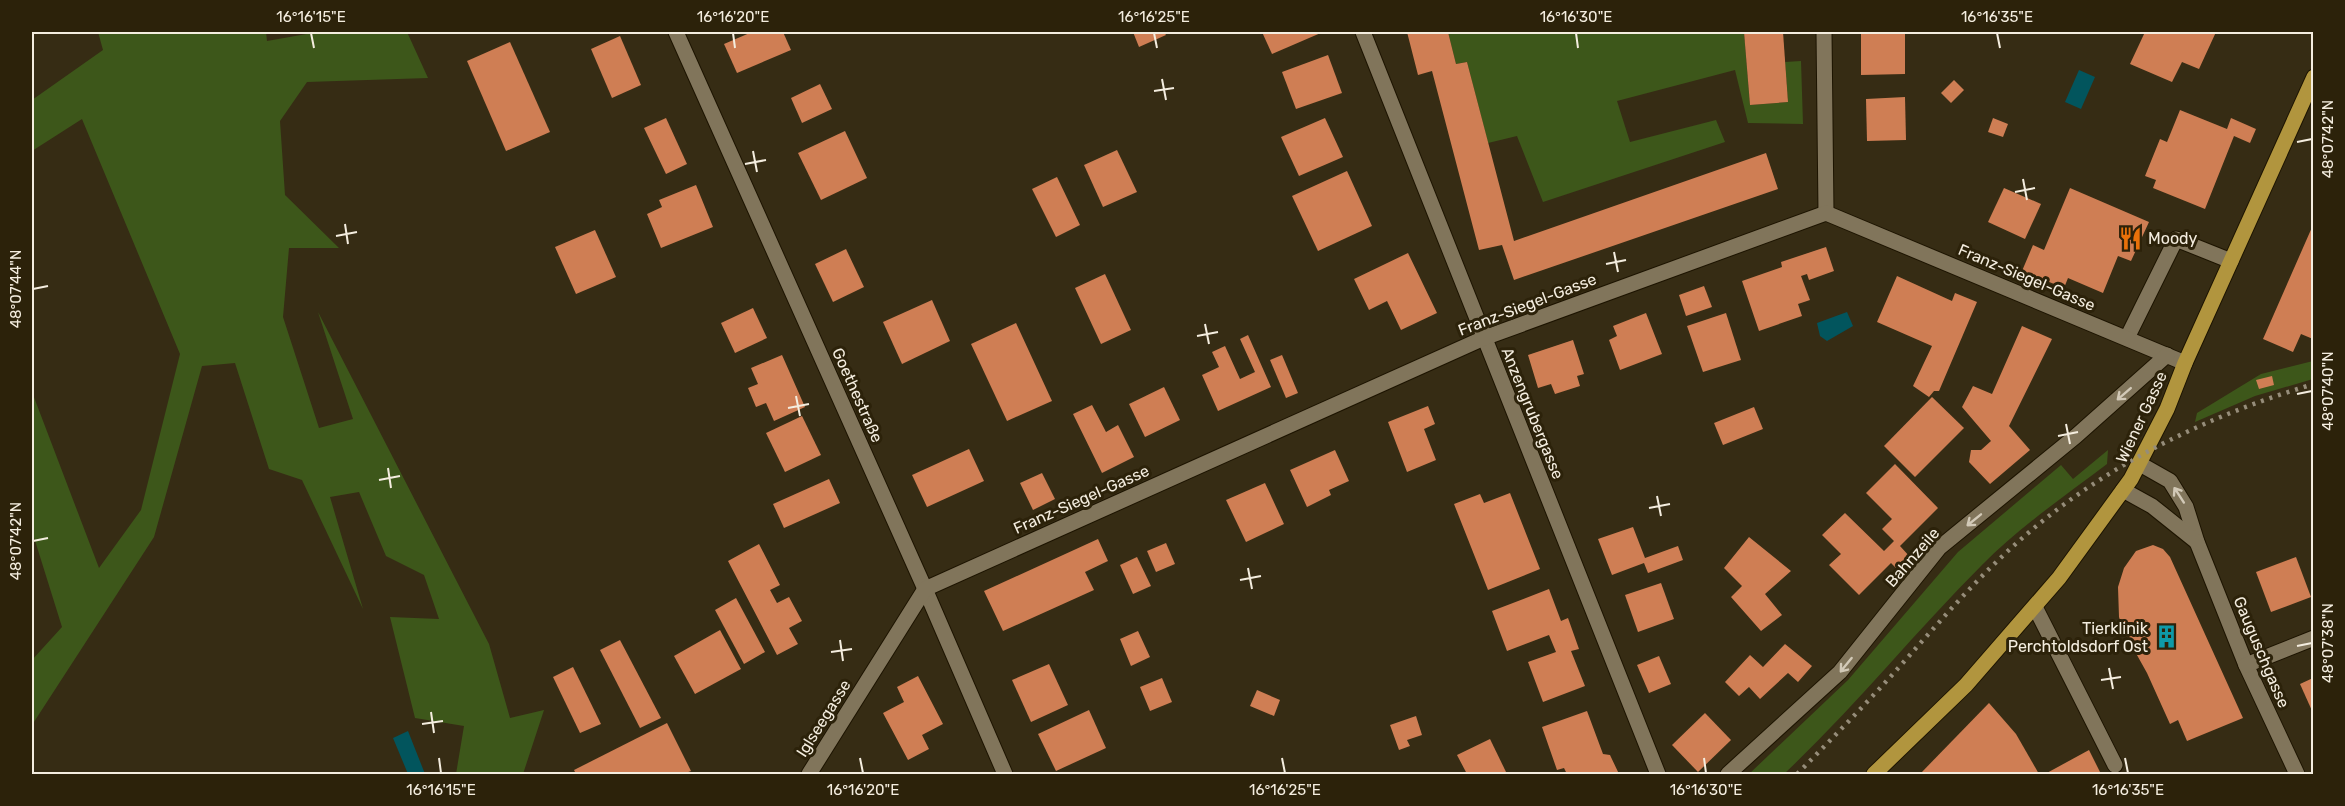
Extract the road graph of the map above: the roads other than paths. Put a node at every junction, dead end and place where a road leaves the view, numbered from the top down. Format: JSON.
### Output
{"nodes":[{"id":1,"x":676,"y":32,"type":"edge"},
{"id":2,"x":1363,"y":32,"type":"edge"},
{"id":3,"x":1824,"y":32,"type":"edge"},
{"id":4,"x":2313,"y":77,"type":"edge"},
{"id":5,"x":1826,"y":213,"type":"junction"},
{"id":6,"x":2231,"y":261,"type":"junction"},
{"id":7,"x":1484,"y":338,"type":"junction"},
{"id":8,"x":2127,"y":338,"type":"junction"},
{"id":9,"x":2167,"y":355,"type":"junction"},
{"id":10,"x":2185,"y":363,"type":"junction"},
{"id":11,"x":2140,"y":464,"type":"junction"},
{"id":12,"x":2123,"y":490,"type":"junction"},
{"id":13,"x":2197,"y":542,"type":"junction"},
{"id":14,"x":925,"y":589,"type":"junction"},
{"id":15,"x":2035,"y":607,"type":"junction"},
{"id":16,"x":2313,"y":638,"type":"edge"},
{"id":17,"x":2246,"y":666,"type":"junction"},
{"id":18,"x":2115,"y":765,"type":"dead end"},
{"id":19,"x":809,"y":774,"type":"edge"},
{"id":20,"x":1005,"y":774,"type":"edge"},
{"id":21,"x":1658,"y":774,"type":"edge"},
{"id":22,"x":1728,"y":774,"type":"edge"},
{"id":23,"x":1874,"y":774,"type":"edge"},
{"id":24,"x":2297,"y":774,"type":"edge"}],
"edges":[{"from":1,"to":14,"type":"street","name":"Goethestraße"},
{"from":2,"to":7,"type":"street","name":"Anzengrubergasse"},
{"from":3,"to":5,"type":"street"},
{"from":4,"to":6,"type":"main road","name":"Wiener Gasse"},
{"from":5,"to":7,"type":"street","name":"Franz-Siegel-Gasse"},
{"from":5,"to":8,"type":"street","name":"Franz-Siegel-Gasse"},
{"from":6,"to":8,"type":"street"},
{"from":6,"to":10,"type":"main road","name":"Wiener Gasse"},
{"from":7,"to":14,"type":"street","name":"Franz-Siegel-Gasse"},
{"from":7,"to":21,"type":"street","name":"Anzengrubergasse"},
{"from":8,"to":9,"type":"street","name":"Franz-Siegel-Gasse"},
{"from":9,"to":10,"type":"street","name":"Franz-Siegel-Gasse"},
{"from":9,"to":22,"type":"street","name":"Bahnzeile","one_way":true},
{"from":10,"to":11,"type":"main road","name":"Wiener Gasse"},
{"from":11,"to":12,"type":"main road","name":"Wiener Gasse"},
{"from":13,"to":11,"type":"street","name":"Gauguschgasse","one_way":true},
{"from":12,"to":13,"type":"street","name":"Gauguschgasse"},
{"from":12,"to":15,"type":"main road","name":"Wiener Gasse"},
{"from":13,"to":17,"type":"street","name":"Gauguschgasse"},
{"from":14,"to":19,"type":"street","name":"Iglseegasse"},
{"from":14,"to":20,"type":"street","name":"Goethestraße"},
{"from":15,"to":18,"type":"street"},
{"from":15,"to":23,"type":"main road","name":"Wiener Gasse"},
{"from":16,"to":17,"type":"street"},
{"from":17,"to":24,"type":"street","name":"Gauguschgasse"}]}
